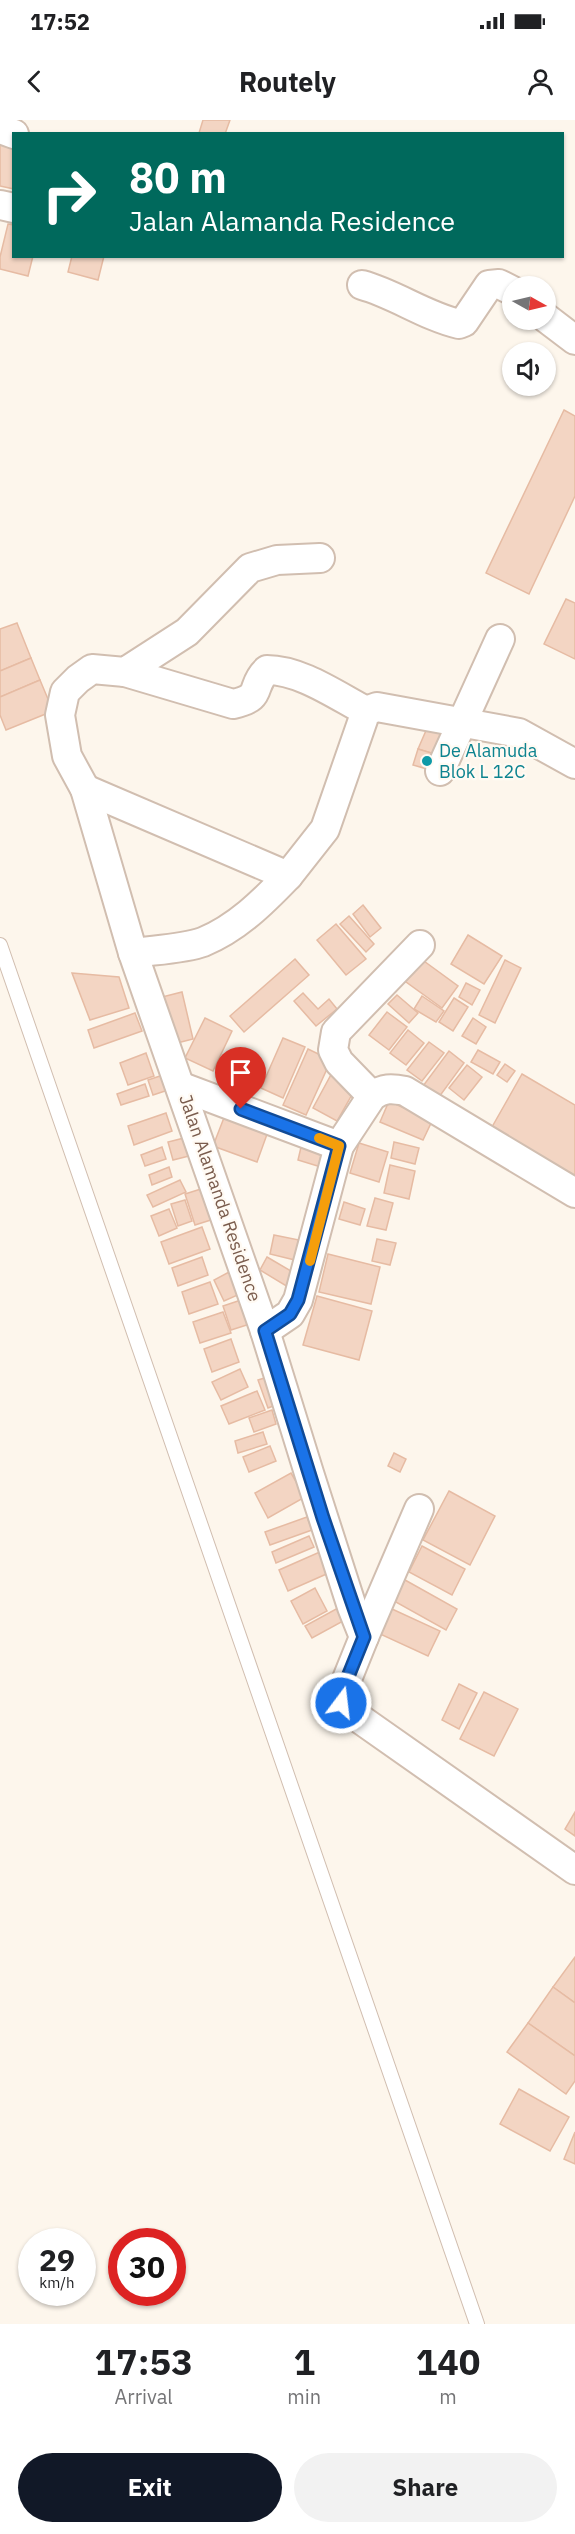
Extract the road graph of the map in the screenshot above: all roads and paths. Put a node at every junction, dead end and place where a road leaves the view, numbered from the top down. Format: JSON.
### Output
{"nodes":[{"id":1,"x":362,"y":285,"type":"dead end"},
{"id":2,"x":502,"y":286,"type":"edge"},
{"id":3,"x":556,"y":326,"type":"edge"},
{"id":4,"x":575,"y":340,"type":"edge"},
{"id":5,"x":320,"y":558,"type":"dead end"},
{"id":6,"x":500,"y":639,"type":"dead end"},
{"id":7,"x":125,"y":672,"type":"junction"},
{"id":8,"x":366,"y":711,"type":"junction"},
{"id":9,"x":464,"y":723,"type":"junction"},
{"id":10,"x":575,"y":764,"type":"edge"},
{"id":11,"x":440,"y":771,"type":"dead end"},
{"id":12,"x":85,"y":789,"type":"junction"},
{"id":13,"x":288,"y":876,"type":"junction"},
{"id":14,"x":0,"y":945,"type":"edge"},
{"id":15,"x":420,"y":945,"type":"dead end"},
{"id":16,"x":133,"y":953,"type":"junction"},
{"id":17,"x":182,"y":1087,"type":"junction"},
{"id":18,"x":372,"y":1096,"type":"junction"},
{"id":19,"x":339,"y":1146,"type":"junction"},
{"id":20,"x":575,"y":1193,"type":"edge"},
{"id":21,"x":265,"y":1331,"type":"junction"},
{"id":22,"x":419,"y":1509,"type":"dead end"},
{"id":23,"x":364,"y":1637,"type":"junction"},
{"id":24,"x":575,"y":1870,"type":"edge"},
{"id":25,"x":477,"y":2324,"type":"edge"}],
"edges":[{"from":1,"to":2,"type":"street"},
{"from":3,"to":4,"type":"street"},
{"from":5,"to":7,"type":"street"},
{"from":6,"to":9,"type":"street"},
{"from":7,"to":8,"type":"street"},
{"from":7,"to":12,"type":"street"},
{"from":8,"to":9,"type":"street"},
{"from":8,"to":13,"type":"street"},
{"from":9,"to":10,"type":"street"},
{"from":9,"to":11,"type":"street"},
{"from":12,"to":13,"type":"street"},
{"from":12,"to":16,"type":"street"},
{"from":13,"to":16,"type":"street"},
{"from":14,"to":25,"type":"lane"},
{"from":15,"to":18,"type":"street"},
{"from":16,"to":17,"type":"street"},
{"from":17,"to":19,"type":"street","name":"Jalan Alamanda Residence"},
{"from":17,"to":21,"type":"street","name":"Jalan Alamanda Residence"},
{"from":18,"to":19,"type":"street"},
{"from":18,"to":20,"type":"street"},
{"from":19,"to":21,"type":"street"},
{"from":21,"to":23,"type":"street","name":"Jalan Alamanda Residence"},
{"from":22,"to":23,"type":"street"},
{"from":23,"to":24,"type":"street"}]}
